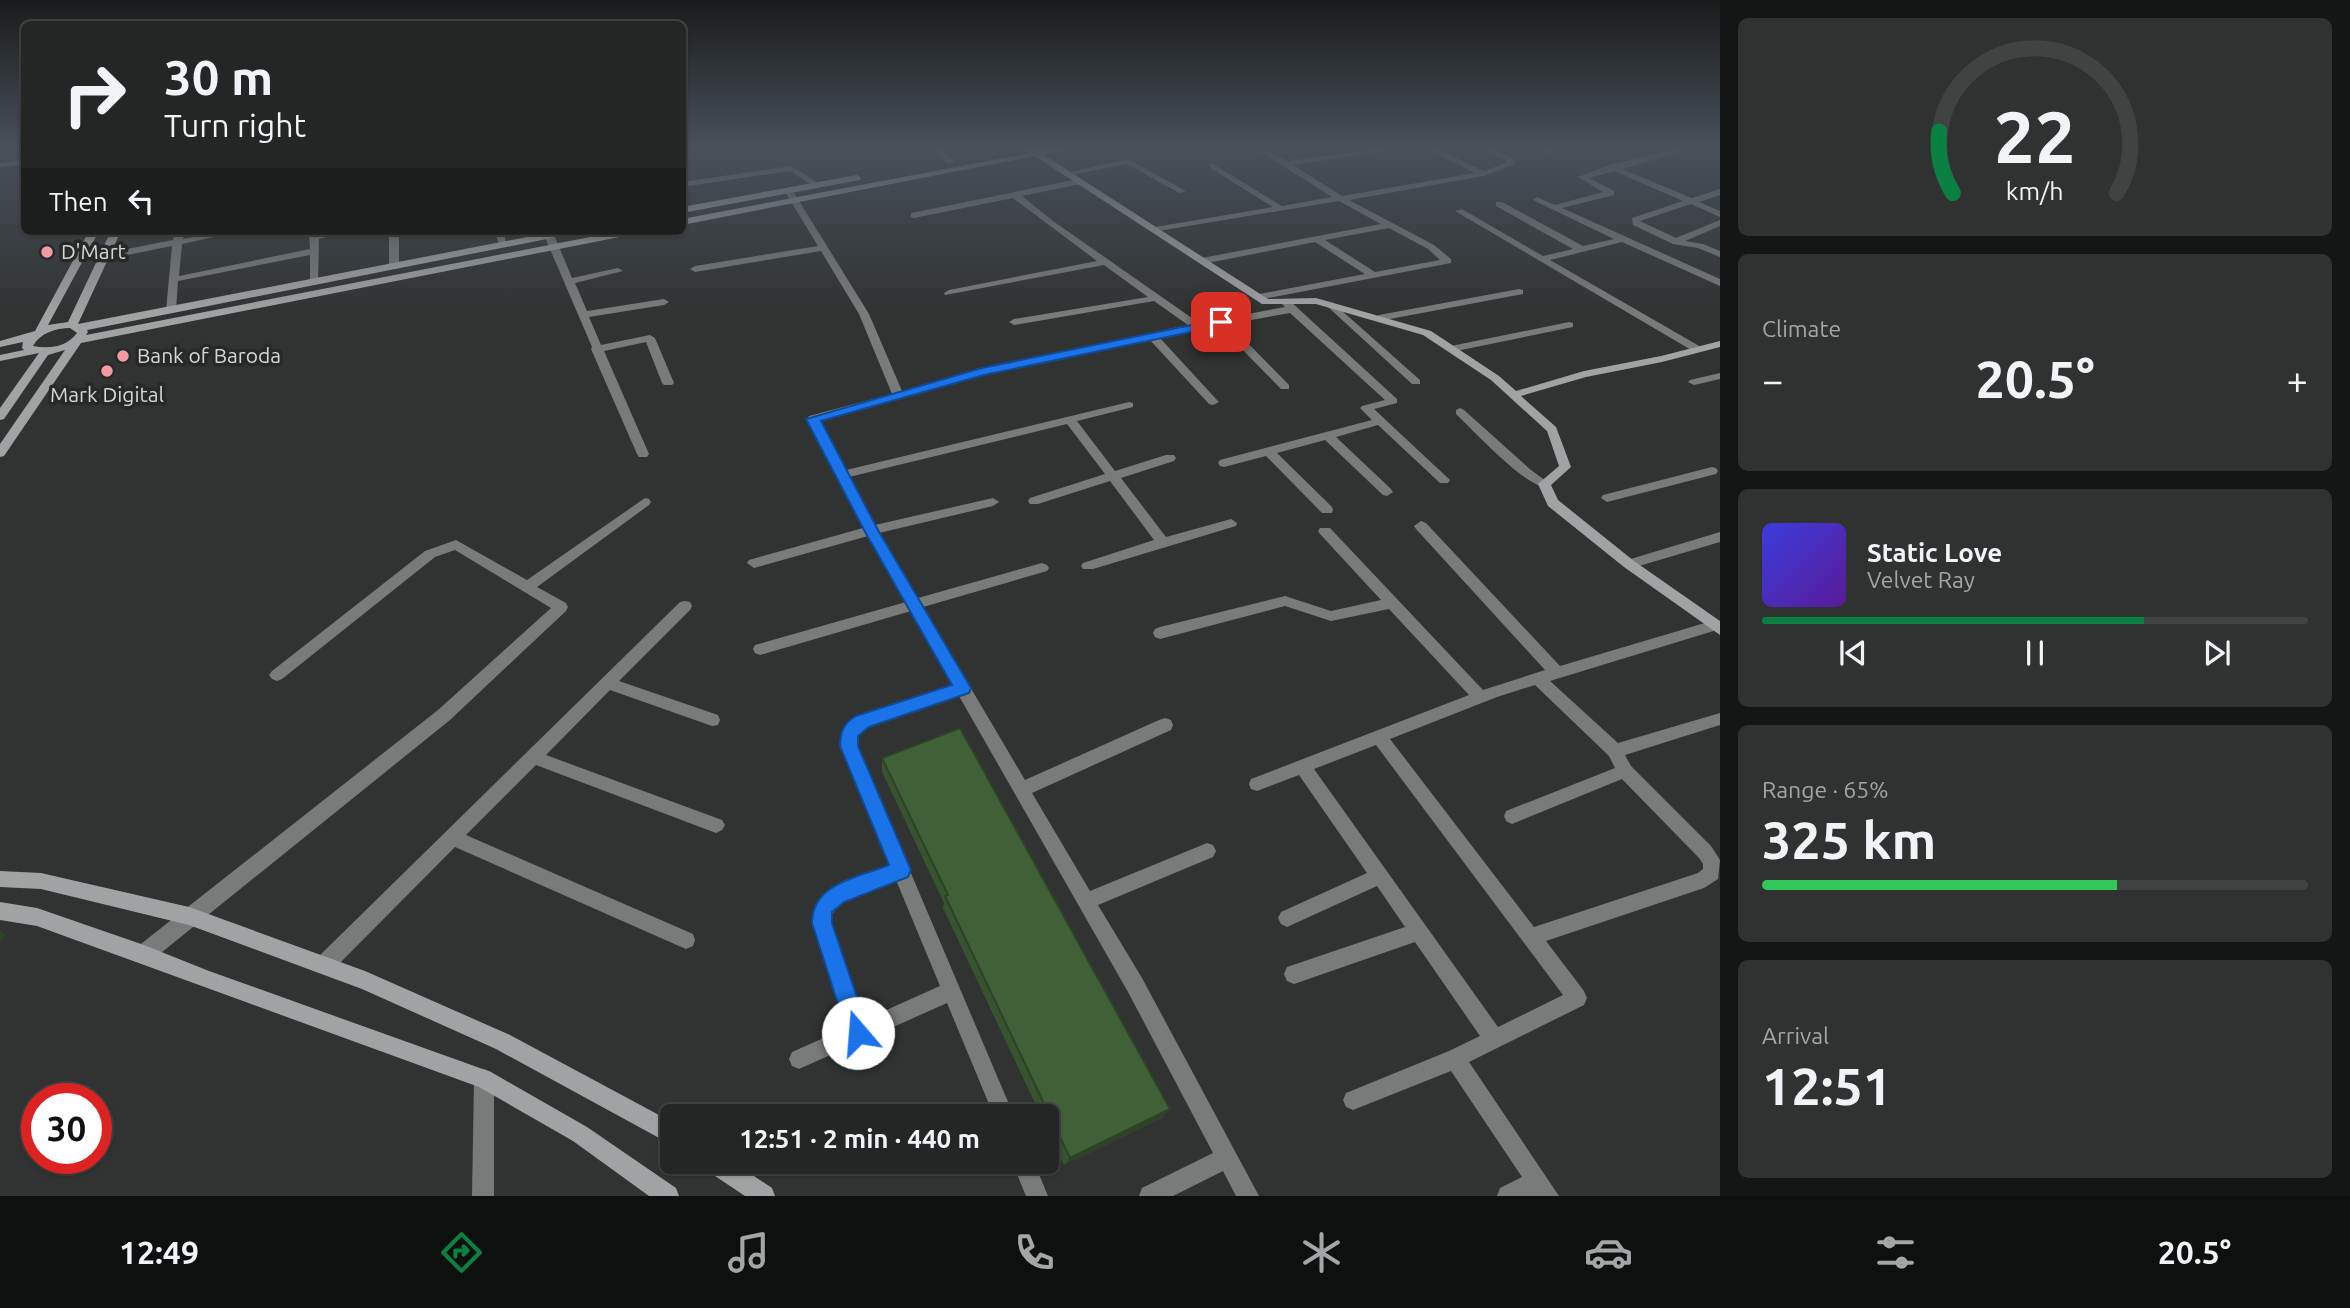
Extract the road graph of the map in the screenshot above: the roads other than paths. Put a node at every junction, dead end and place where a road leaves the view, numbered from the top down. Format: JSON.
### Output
{"nodes":[{"id":1,"x":725,"y":202,"type":"edge"},
{"id":2,"x":788,"y":202,"type":"edge"},
{"id":3,"x":798,"y":202,"type":"edge"},
{"id":4,"x":981,"y":202,"type":"edge"},
{"id":5,"x":1024,"y":202,"type":"edge"},
{"id":6,"x":1110,"y":202,"type":"edge"},
{"id":7,"x":1271,"y":202,"type":"edge"},
{"id":8,"x":1310,"y":202,"type":"edge"},
{"id":9,"x":1347,"y":202,"type":"edge"},
{"id":10,"x":1541,"y":202,"type":"edge"},
{"id":11,"x":1577,"y":202,"type":"edge"},
{"id":12,"x":1692,"y":202,"type":"joint"},
{"id":13,"x":1499,"y":204,"type":"dead end"},
{"id":14,"x":1279,"y":207,"type":"junction"},
{"id":15,"x":1553,"y":208,"type":"junction"},
{"id":16,"x":686,"y":209,"type":"edge"},
{"id":17,"x":1459,"y":211,"type":"dead end"},
{"id":18,"x":1720,"y":214,"type":"edge"},
{"id":19,"x":914,"y":215,"type":"dead end"},
{"id":20,"x":686,"y":221,"type":"edge"},
{"id":21,"x":1720,"y":223,"type":"edge"},
{"id":22,"x":1390,"y":225,"type":"junction"},
{"id":23,"x":1155,"y":230,"type":"junction"},
{"id":24,"x":92,"y":235,"type":"edge"},
{"id":25,"x":114,"y":235,"type":"edge"},
{"id":26,"x":179,"y":235,"type":"edge"},
{"id":27,"x":216,"y":235,"type":"edge"},
{"id":28,"x":314,"y":235,"type":"edge"},
{"id":29,"x":394,"y":235,"type":"edge"},
{"id":30,"x":500,"y":235,"type":"edge"},
{"id":31,"x":549,"y":235,"type":"joint"},
{"id":32,"x":614,"y":235,"type":"edge"},
{"id":33,"x":1317,"y":239,"type":"junction"},
{"id":34,"x":1624,"y":239,"type":"junction"},
{"id":35,"x":1676,"y":242,"type":"junction"},
{"id":36,"x":176,"y":243,"type":"junction"},
{"id":37,"x":503,"y":244,"type":"junction"},
{"id":38,"x":553,"y":247,"type":"junction"},
{"id":39,"x":825,"y":248,"type":"junction"},
{"id":40,"x":1581,"y":249,"type":"junction"},
{"id":41,"x":314,"y":251,"type":"junction"},
{"id":42,"x":1720,"y":254,"type":"edge"},
{"id":43,"x":102,"y":257,"type":"junction"},
{"id":44,"x":1542,"y":259,"type":"junction"},
{"id":45,"x":1202,"y":261,"type":"junction"},
{"id":46,"x":1106,"y":262,"type":"junction"},
{"id":47,"x":394,"y":265,"type":"junction"},
{"id":48,"x":695,"y":269,"type":"dead end"},
{"id":49,"x":618,"y":271,"type":"dead end"},
{"id":50,"x":1375,"y":276,"type":"junction"},
{"id":51,"x":176,"y":279,"type":"junction"},
{"id":52,"x":315,"y":281,"type":"junction"},
{"id":53,"x":568,"y":282,"type":"junction"},
{"id":54,"x":1720,"y":284,"type":"edge"},
{"id":55,"x":1519,"y":292,"type":"dead end"},
{"id":56,"x":949,"y":293,"type":"dead end"},
{"id":57,"x":1258,"y":297,"type":"junction"},
{"id":58,"x":1157,"y":298,"type":"junction"},
{"id":59,"x":664,"y":302,"type":"dead end"},
{"id":60,"x":1288,"y":305,"type":"junction"},
{"id":61,"x":1332,"y":305,"type":"junction"},
{"id":62,"x":171,"y":310,"type":"junction"},
{"id":63,"x":582,"y":316,"type":"junction"},
{"id":64,"x":1379,"y":318,"type":"junction"},
{"id":65,"x":1014,"y":322,"type":"dead end"},
{"id":66,"x":1221,"y":322,"type":"junction"},
{"id":67,"x":1569,"y":325,"type":"dead end"},
{"id":68,"x":1197,"y":327,"type":"junction"},
{"id":69,"x":76,"y":334,"type":"junction"},
{"id":70,"x":36,"y":335,"type":"junction"},
{"id":71,"x":1151,"y":335,"type":"junction"},
{"id":72,"x":0,"y":344,"type":"edge"},
{"id":73,"x":1720,"y":344,"type":"edge"},
{"id":74,"x":596,"y":349,"type":"junction"},
{"id":75,"x":1451,"y":349,"type":"junction"},
{"id":76,"x":1697,"y":349,"type":"junction"},
{"id":77,"x":33,"y":352,"type":"junction"},
{"id":78,"x":46,"y":352,"type":"junction"},
{"id":79,"x":0,"y":358,"type":"edge"},
{"id":80,"x":1720,"y":376,"type":"edge"},
{"id":81,"x":1416,"y":382,"type":"dead end"},
{"id":82,"x":1694,"y":382,"type":"dead end"},
{"id":83,"x":668,"y":383,"type":"dead end"},
{"id":84,"x":1285,"y":387,"type":"dead end"},
{"id":85,"x":1513,"y":395,"type":"junction"},
{"id":86,"x":898,"y":396,"type":"junction"},
{"id":87,"x":1213,"y":402,"type":"dead end"},
{"id":88,"x":1129,"y":405,"type":"dead end"},
{"id":89,"x":1460,"y":412,"type":"dead end"},
{"id":90,"x":0,"y":416,"type":"edge"},
{"id":91,"x":1070,"y":420,"type":"junction"},
{"id":92,"x":1381,"y":421,"type":"junction"},
{"id":93,"x":1327,"y":435,"type":"junction"},
{"id":94,"x":1269,"y":451,"type":"junction"},
{"id":95,"x":0,"y":453,"type":"edge"},
{"id":96,"x":643,"y":454,"type":"dead end"},
{"id":97,"x":1170,"y":458,"type":"dead end"},
{"id":98,"x":1224,"y":463,"type":"dead end"},
{"id":99,"x":1717,"y":473,"type":"edge"},
{"id":100,"x":844,"y":474,"type":"junction"},
{"id":101,"x":1113,"y":475,"type":"junction"},
{"id":102,"x":1444,"y":480,"type":"dead end"},
{"id":103,"x":1544,"y":484,"type":"junction"},
{"id":104,"x":1387,"y":492,"type":"dead end"},
{"id":105,"x":1607,"y":498,"type":"dead end"},
{"id":106,"x":1034,"y":501,"type":"dead end"},
{"id":107,"x":645,"y":502,"type":"dead end"},
{"id":108,"x":993,"y":502,"type":"dead end"},
{"id":109,"x":1327,"y":510,"type":"dead end"},
{"id":110,"x":1231,"y":523,"type":"dead end"},
{"id":111,"x":1421,"y":526,"type":"dead end"},
{"id":112,"x":871,"y":530,"type":"junction"},
{"id":113,"x":1325,"y":531,"type":"dead end"},
{"id":114,"x":1719,"y":538,"type":"edge"},
{"id":115,"x":1163,"y":542,"type":"junction"},
{"id":116,"x":754,"y":563,"type":"dead end"},
{"id":117,"x":1629,"y":564,"type":"junction"},
{"id":118,"x":1088,"y":566,"type":"dead end"},
{"id":119,"x":1042,"y":568,"type":"dead end"},
{"id":120,"x":527,"y":587,"type":"junction"},
{"id":121,"x":1392,"y":603,"type":"junction"},
{"id":122,"x":685,"y":606,"type":"dead end"},
{"id":123,"x":917,"y":606,"type":"junction"},
{"id":124,"x":1717,"y":627,"type":"edge"},
{"id":125,"x":1160,"y":634,"type":"dead end"},
{"id":126,"x":760,"y":649,"type":"dead end"},
{"id":127,"x":1556,"y":672,"type":"junction"},
{"id":128,"x":276,"y":675,"type":"dead end"},
{"id":129,"x":1537,"y":678,"type":"junction"},
{"id":130,"x":608,"y":683,"type":"junction"},
{"id":131,"x":963,"y":688,"type":"junction"},
{"id":132,"x":1480,"y":697,"type":"junction"},
{"id":133,"x":712,"y":720,"type":"dead end"},
{"id":134,"x":1165,"y":725,"type":"dead end"},
{"id":135,"x":1716,"y":725,"type":"edge"},
{"id":136,"x":1380,"y":738,"type":"junction"},
{"id":137,"x":1615,"y":751,"type":"junction"},
{"id":138,"x":533,"y":757,"type":"junction"},
{"id":139,"x":1303,"y":767,"type":"junction"},
{"id":140,"x":1625,"y":771,"type":"junction"},
{"id":141,"x":1257,"y":784,"type":"dead end"},
{"id":142,"x":1021,"y":790,"type":"junction"},
{"id":143,"x":1512,"y":816,"type":"dead end"},
{"id":144,"x":716,"y":825,"type":"dead end"},
{"id":145,"x":452,"y":837,"type":"junction"},
{"id":146,"x":1207,"y":851,"type":"dead end"},
{"id":147,"x":901,"y":870,"type":"junction"},
{"id":148,"x":1380,"y":876,"type":"junction"},
{"id":149,"x":0,"y":879,"type":"edge"},
{"id":150,"x":1086,"y":901,"type":"junction"},
{"id":151,"x":0,"y":912,"type":"edge"},
{"id":152,"x":189,"y":916,"type":"junction"},
{"id":153,"x":1287,"y":918,"type":"dead end"},
{"id":154,"x":1419,"y":931,"type":"junction"},
{"id":155,"x":1531,"y":937,"type":"junction"},
{"id":156,"x":686,"y":940,"type":"dead end"},
{"id":157,"x":144,"y":954,"type":"junction"},
{"id":158,"x":324,"y":965,"type":"junction"},
{"id":159,"x":1294,"y":974,"type":"dead end"},
{"id":160,"x":951,"y":991,"type":"junction"},
{"id":161,"x":858,"y":1033,"type":"junction"},
{"id":162,"x":1495,"y":1040,"type":"junction"},
{"id":163,"x":799,"y":1059,"type":"dead end"},
{"id":164,"x":1455,"y":1059,"type":"junction"},
{"id":165,"x":484,"y":1079,"type":"junction"},
{"id":166,"x":1353,"y":1100,"type":"dead end"},
{"id":167,"x":999,"y":1104,"type":"edge"},
{"id":168,"x":660,"y":1127,"type":"edge"},
{"id":169,"x":1227,"y":1157,"type":"junction"},
{"id":170,"x":732,"y":1174,"type":"edge"},
{"id":171,"x":1028,"y":1174,"type":"edge"},
{"id":172,"x":1543,"y":1188,"type":"edge"},
{"id":173,"x":483,"y":1196,"type":"edge"},
{"id":174,"x":668,"y":1196,"type":"edge"},
{"id":175,"x":764,"y":1196,"type":"edge"},
{"id":176,"x":1037,"y":1196,"type":"edge"},
{"id":177,"x":1150,"y":1196,"type":"edge"},
{"id":178,"x":1248,"y":1196,"type":"edge"},
{"id":179,"x":1508,"y":1196,"type":"edge"}],
"edges":[{"from":1,"to":16,"type":"street"},
{"from":2,"to":20,"type":"street"},
{"from":3,"to":39,"type":"street"},
{"from":4,"to":19,"type":"street"},
{"from":5,"to":46,"type":"street"},
{"from":6,"to":23,"type":"street"},
{"from":7,"to":14,"type":"street"},
{"from":8,"to":14,"type":"street"},
{"from":9,"to":22,"type":"street"},
{"from":10,"to":15,"type":"street"},
{"from":11,"to":15,"type":"street"},
{"from":12,"to":18,"type":"street"},
{"from":12,"to":35,"type":"street"},
{"from":13,"to":40,"type":"street"},
{"from":14,"to":23,"type":"street"},
{"from":15,"to":34,"type":"street"},
{"from":17,"to":44,"type":"street"},
{"from":21,"to":35,"type":"street"},
{"from":22,"to":33,"type":"street"},
{"from":22,"to":50,"type":"street"},
{"from":23,"to":45,"type":"street"},
{"from":24,"to":70,"type":"street"},
{"from":25,"to":43,"type":"street"},
{"from":26,"to":36,"type":"street"},
{"from":27,"to":36,"type":"street"},
{"from":28,"to":41,"type":"street"},
{"from":29,"to":47,"type":"street"},
{"from":30,"to":37,"type":"street"},
{"from":31,"to":37,"type":"street"},
{"from":31,"to":38,"type":"street"},
{"from":32,"to":38,"type":"street"},
{"from":33,"to":45,"type":"street"},
{"from":33,"to":50,"type":"street"},
{"from":34,"to":40,"type":"street"},
{"from":34,"to":54,"type":"street"},
{"from":35,"to":42,"type":"street"},
{"from":36,"to":43,"type":"street"},
{"from":36,"to":51,"type":"street"},
{"from":37,"to":47,"type":"street"},
{"from":38,"to":53,"type":"street"},
{"from":38,"to":69,"type":"street"},
{"from":39,"to":48,"type":"street"},
{"from":39,"to":86,"type":"street"},
{"from":40,"to":44,"type":"street"},
{"from":41,"to":51,"type":"street"},
{"from":41,"to":52,"type":"street"},
{"from":43,"to":69,"type":"street"},
{"from":44,"to":76,"type":"street"},
{"from":45,"to":57,"type":"street"},
{"from":46,"to":56,"type":"street"},
{"from":46,"to":58,"type":"street"},
{"from":47,"to":52,"type":"street"},
{"from":49,"to":53,"type":"street"},
{"from":50,"to":57,"type":"street"},
{"from":51,"to":62,"type":"street"},
{"from":52,"to":62,"type":"street"},
{"from":53,"to":63,"type":"street"},
{"from":55,"to":64,"type":"street"},
{"from":57,"to":60,"type":"street"},
{"from":58,"to":65,"type":"street"},
{"from":58,"to":68,"type":"street"},
{"from":59,"to":63,"type":"street"},
{"from":60,"to":61,"type":"street"},
{"from":60,"to":66,"type":"street"},
{"from":60,"to":92,"type":"street"},
{"from":61,"to":64,"type":"street"},
{"from":61,"to":81,"type":"street"},
{"from":62,"to":69,"type":"street"},
{"from":63,"to":74,"type":"street"},
{"from":64,"to":75,"type":"street"},
{"from":66,"to":68,"type":"street"},
{"from":66,"to":84,"type":"street"},
{"from":67,"to":75,"type":"street"},
{"from":68,"to":71,"type":"street"},
{"from":69,"to":70,"type":"street"},
{"from":69,"to":78,"type":"street"},
{"from":69,"to":95,"type":"street"},
{"from":70,"to":72,"type":"street"},
{"from":70,"to":77,"type":"street"},
{"from":71,"to":86,"type":"street"},
{"from":71,"to":87,"type":"street"},
{"from":73,"to":76,"type":"street"},
{"from":74,"to":83,"type":"street"},
{"from":74,"to":96,"type":"street"},
{"from":75,"to":85,"type":"street"},
{"from":76,"to":85,"type":"street"},
{"from":77,"to":78,"type":"street"},
{"from":77,"to":79,"type":"street"},
{"from":78,"to":90,"type":"street"},
{"from":80,"to":82,"type":"street"},
{"from":85,"to":103,"type":"street"},
{"from":86,"to":100,"type":"street"},
{"from":88,"to":91,"type":"street"},
{"from":89,"to":103,"type":"street"},
{"from":91,"to":100,"type":"street"},
{"from":91,"to":101,"type":"street"},
{"from":92,"to":93,"type":"street"},
{"from":92,"to":102,"type":"street"},
{"from":93,"to":94,"type":"street"},
{"from":93,"to":104,"type":"street"},
{"from":94,"to":98,"type":"street"},
{"from":94,"to":109,"type":"street"},
{"from":97,"to":101,"type":"street"},
{"from":99,"to":105,"type":"street"},
{"from":100,"to":112,"type":"street"},
{"from":101,"to":106,"type":"street"},
{"from":101,"to":115,"type":"street"},
{"from":103,"to":117,"type":"street"},
{"from":107,"to":120,"type":"street"},
{"from":108,"to":112,"type":"street"},
{"from":110,"to":115,"type":"street"},
{"from":111,"to":127,"type":"street"},
{"from":112,"to":116,"type":"street"},
{"from":112,"to":123,"type":"street"},
{"from":113,"to":121,"type":"street"},
{"from":114,"to":117,"type":"street"},
{"from":115,"to":118,"type":"street"},
{"from":117,"to":124,"type":"street"},
{"from":119,"to":123,"type":"street"},
{"from":120,"to":128,"type":"street"},
{"from":120,"to":152,"type":"street"},
{"from":121,"to":125,"type":"street"},
{"from":121,"to":132,"type":"street"},
{"from":122,"to":130,"type":"street"},
{"from":123,"to":126,"type":"street"},
{"from":123,"to":131,"type":"street"},
{"from":124,"to":127,"type":"street"},
{"from":127,"to":129,"type":"street"},
{"from":129,"to":132,"type":"street"},
{"from":129,"to":137,"type":"street"},
{"from":130,"to":133,"type":"street"},
{"from":130,"to":138,"type":"street"},
{"from":131,"to":142,"type":"street"},
{"from":131,"to":147,"type":"street"},
{"from":132,"to":136,"type":"street"},
{"from":134,"to":142,"type":"street"},
{"from":135,"to":137,"type":"street"},
{"from":136,"to":139,"type":"street"},
{"from":136,"to":155,"type":"street"},
{"from":137,"to":140,"type":"street"},
{"from":138,"to":144,"type":"street"},
{"from":138,"to":145,"type":"street"},
{"from":139,"to":141,"type":"street"},
{"from":139,"to":148,"type":"street"},
{"from":140,"to":143,"type":"street"},
{"from":140,"to":155,"type":"street"},
{"from":142,"to":150,"type":"street"},
{"from":145,"to":156,"type":"street"},
{"from":145,"to":158,"type":"street"},
{"from":146,"to":150,"type":"street"},
{"from":147,"to":160,"type":"street"},
{"from":147,"to":161,"type":"street"},
{"from":148,"to":153,"type":"street"},
{"from":148,"to":154,"type":"street"},
{"from":149,"to":152,"type":"street"},
{"from":150,"to":169,"type":"street"},
{"from":151,"to":157,"type":"street"},
{"from":152,"to":157,"type":"street"},
{"from":152,"to":158,"type":"street"},
{"from":154,"to":159,"type":"street"},
{"from":154,"to":162,"type":"street"},
{"from":155,"to":162,"type":"street"},
{"from":157,"to":165,"type":"street"},
{"from":158,"to":168,"type":"street"},
{"from":160,"to":161,"type":"street"},
{"from":160,"to":167,"type":"street"},
{"from":161,"to":163,"type":"street"},
{"from":162,"to":164,"type":"street"},
{"from":164,"to":166,"type":"street"},
{"from":164,"to":172,"type":"street"},
{"from":165,"to":173,"type":"street"},
{"from":165,"to":174,"type":"street"},
{"from":169,"to":177,"type":"street"},
{"from":169,"to":178,"type":"street"},
{"from":170,"to":175,"type":"street"},
{"from":171,"to":176,"type":"street"},
{"from":172,"to":179,"type":"street"}]}
